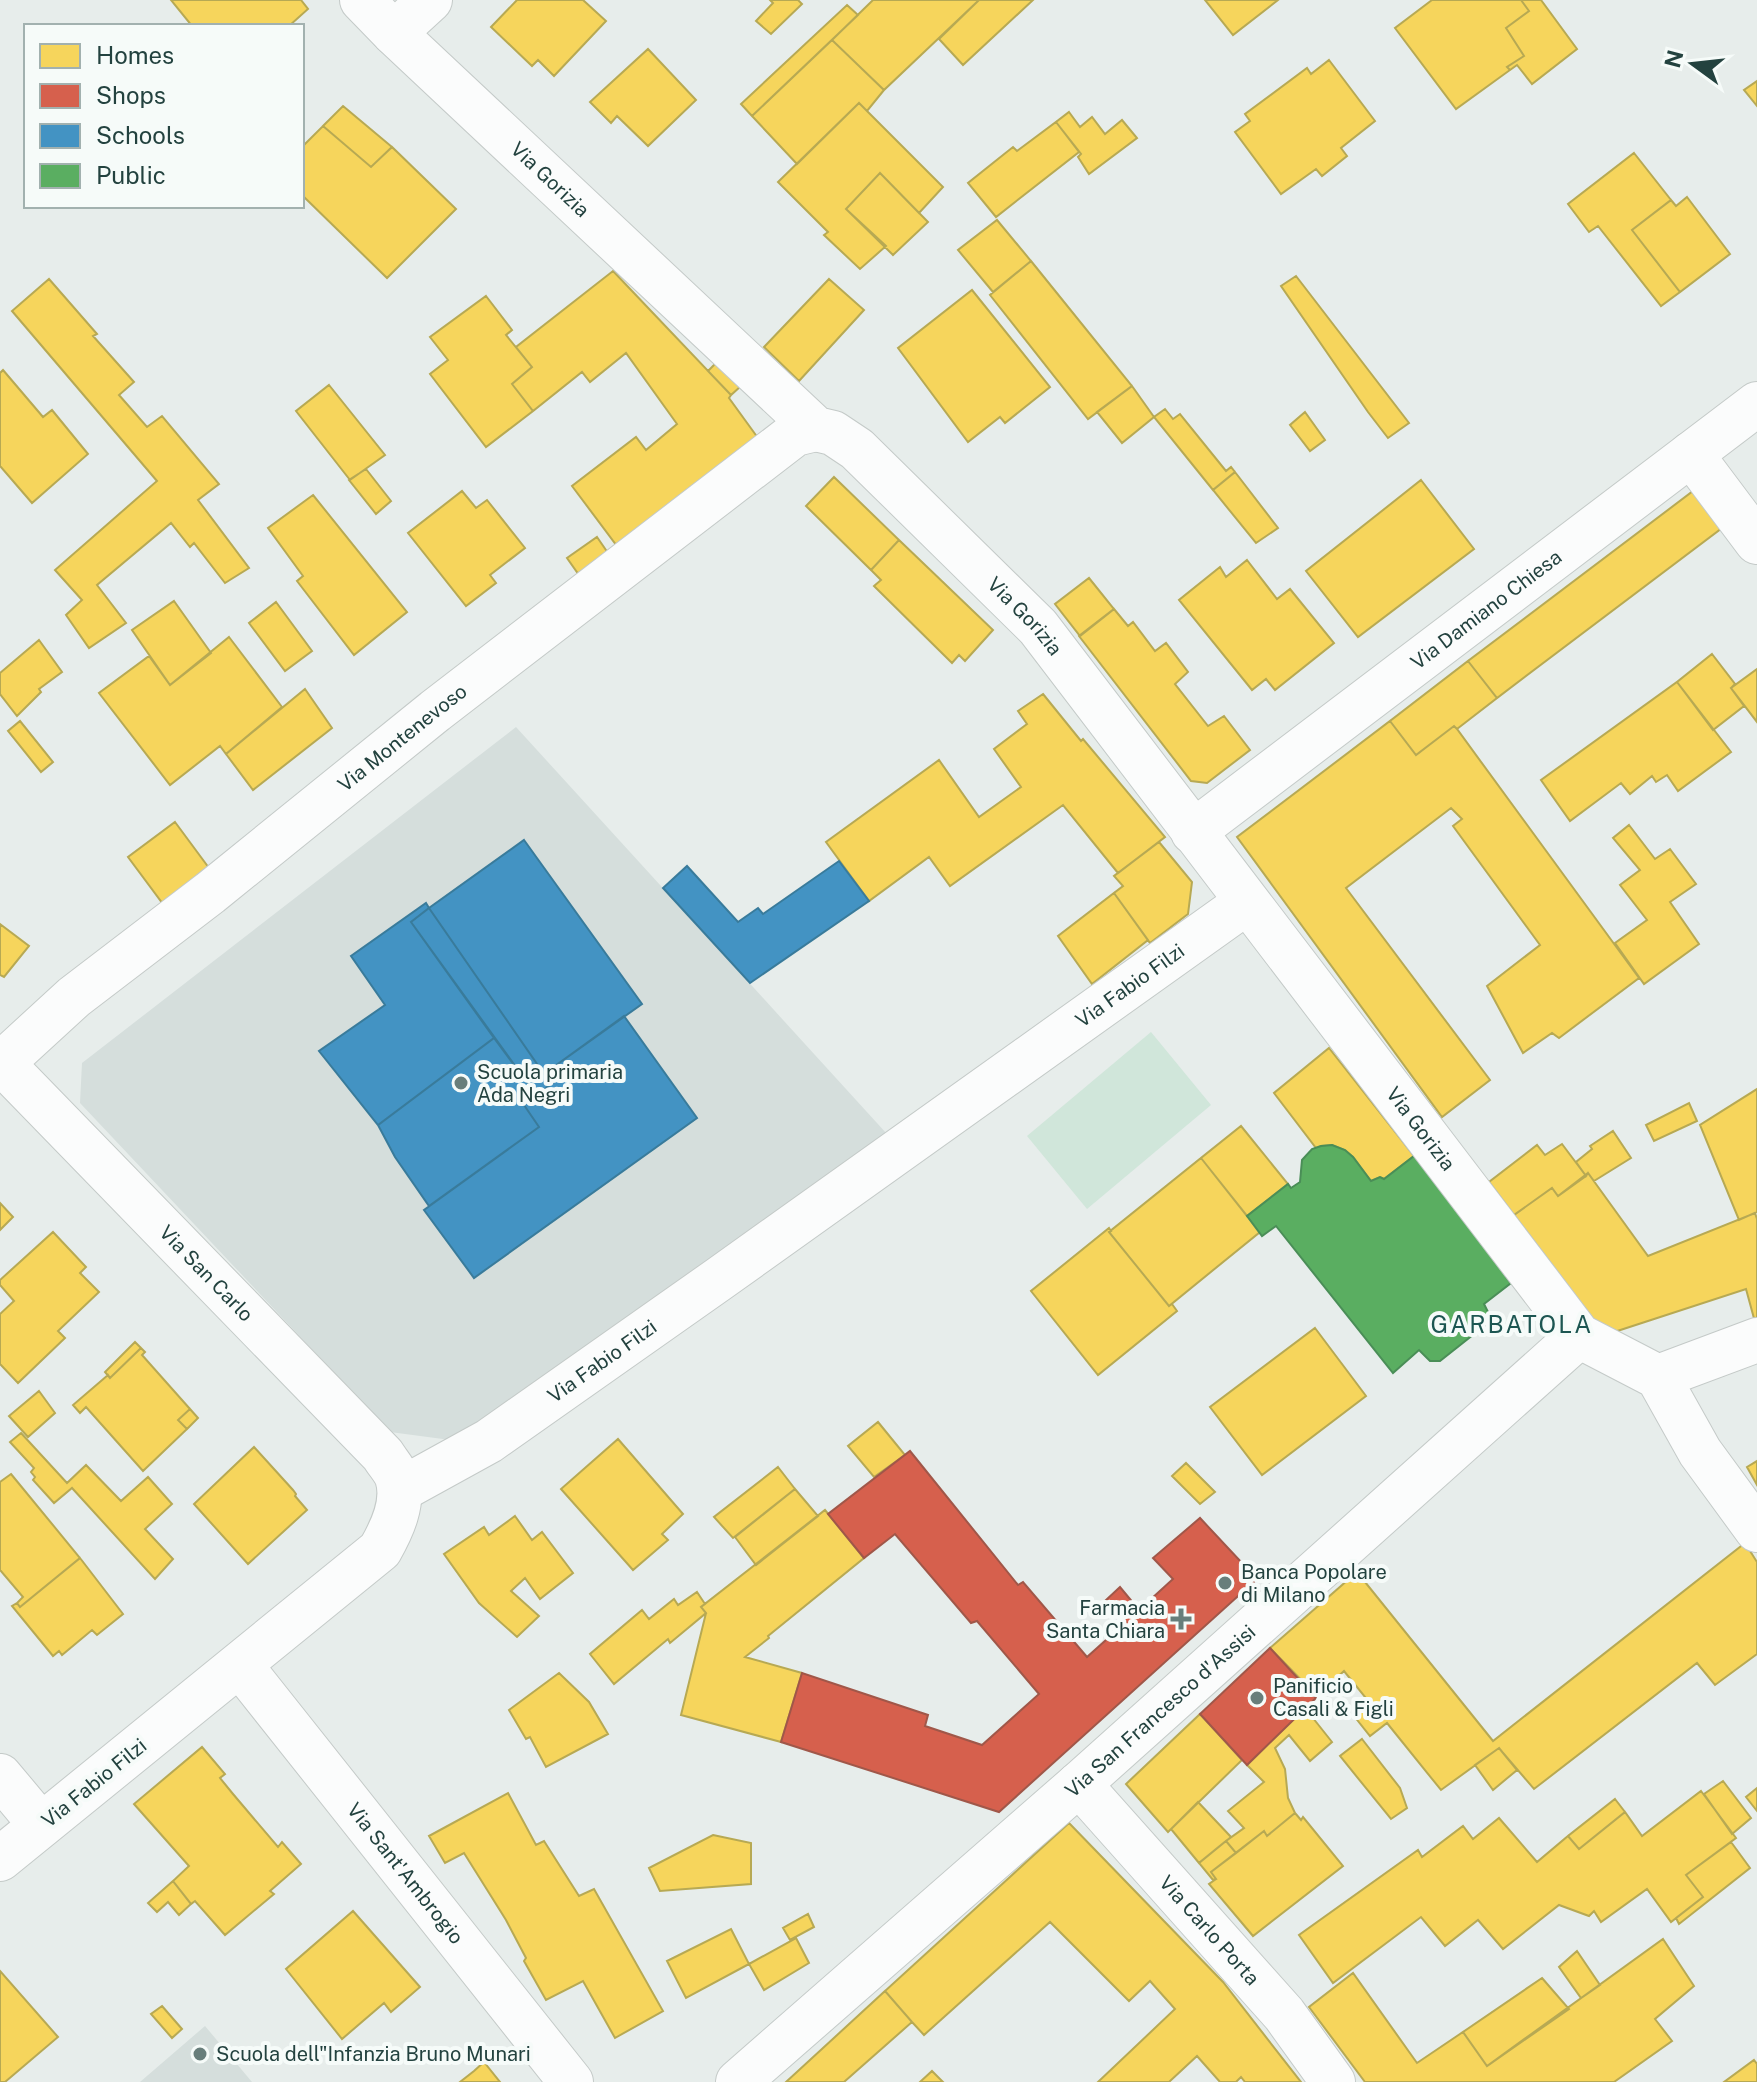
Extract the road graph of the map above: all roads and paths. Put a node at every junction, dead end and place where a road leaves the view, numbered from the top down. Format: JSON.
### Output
{"nodes":[{"id":1,"x":362,"y":0,"type":"edge"},
{"id":2,"x":430,"y":0,"type":"edge"},
{"id":3,"x":394,"y":33,"type":"junction"},
{"id":4,"x":1757,"y":404,"type":"edge"},
{"id":5,"x":816,"y":429,"type":"junction"},
{"id":6,"x":1691,"y":454,"type":"junction"},
{"id":7,"x":1757,"y":542,"type":"edge"},
{"id":8,"x":1193,"y":832,"type":"junction"},
{"id":9,"x":1247,"y":902,"type":"junction"},
{"id":10,"x":1,"y":1062,"type":"edge"},
{"id":11,"x":1579,"y":1336,"type":"junction"},
{"id":12,"x":1757,"y":1340,"type":"edge"},
{"id":13,"x":1658,"y":1377,"type":"junction"},
{"id":14,"x":400,"y":1490,"type":"junction"},
{"id":15,"x":1757,"y":1530,"type":"edge"},
{"id":16,"x":240,"y":1665,"type":"junction"},
{"id":17,"x":0,"y":1776,"type":"edge"},
{"id":18,"x":1079,"y":1784,"type":"junction"},
{"id":19,"x":41,"y":1825,"type":"junction"},
{"id":20,"x":0,"y":1859,"type":"edge"},
{"id":21,"x":571,"y":2082,"type":"edge"},
{"id":22,"x":738,"y":2082,"type":"edge"},
{"id":23,"x":1333,"y":2082,"type":"edge"}],
"edges":[{"from":1,"to":3,"type":"street","name":"Via Gorizia"},
{"from":2,"to":3,"type":"street"},
{"from":3,"to":5,"type":"street","name":"Via Gorizia"},
{"from":4,"to":6,"type":"street","name":"Via Damiano Chiesa"},
{"from":5,"to":8,"type":"street","name":"Via Gorizia"},
{"from":5,"to":10,"type":"street","name":"Via Montenevoso"},
{"from":6,"to":7,"type":"street"},
{"from":6,"to":8,"type":"street","name":"Via Damiano Chiesa"},
{"from":8,"to":9,"type":"street","name":"Via Gorizia"},
{"from":9,"to":11,"type":"street","name":"Via Gorizia"},
{"from":9,"to":14,"type":"street","name":"Via Fabio Filzi"},
{"from":10,"to":14,"type":"street","name":"Via San Carlo"},
{"from":11,"to":13,"type":"street"},
{"from":11,"to":18,"type":"street","name":"Via San Francesco d'Assisi"},
{"from":12,"to":13,"type":"street"},
{"from":13,"to":15,"type":"street"},
{"from":14,"to":16,"type":"street","name":"Via Fabio Filzi"},
{"from":16,"to":19,"type":"street","name":"Via Fabio Filzi"},
{"from":16,"to":21,"type":"street","name":"Via Sant'Ambrogio"},
{"from":17,"to":19,"type":"street"},
{"from":18,"to":22,"type":"street","name":"Via San Francesco d'Assisi"},
{"from":18,"to":23,"type":"street","name":"Via Carlo Porta"},
{"from":19,"to":20,"type":"street","name":"Via Fabio Filzi"}]}
